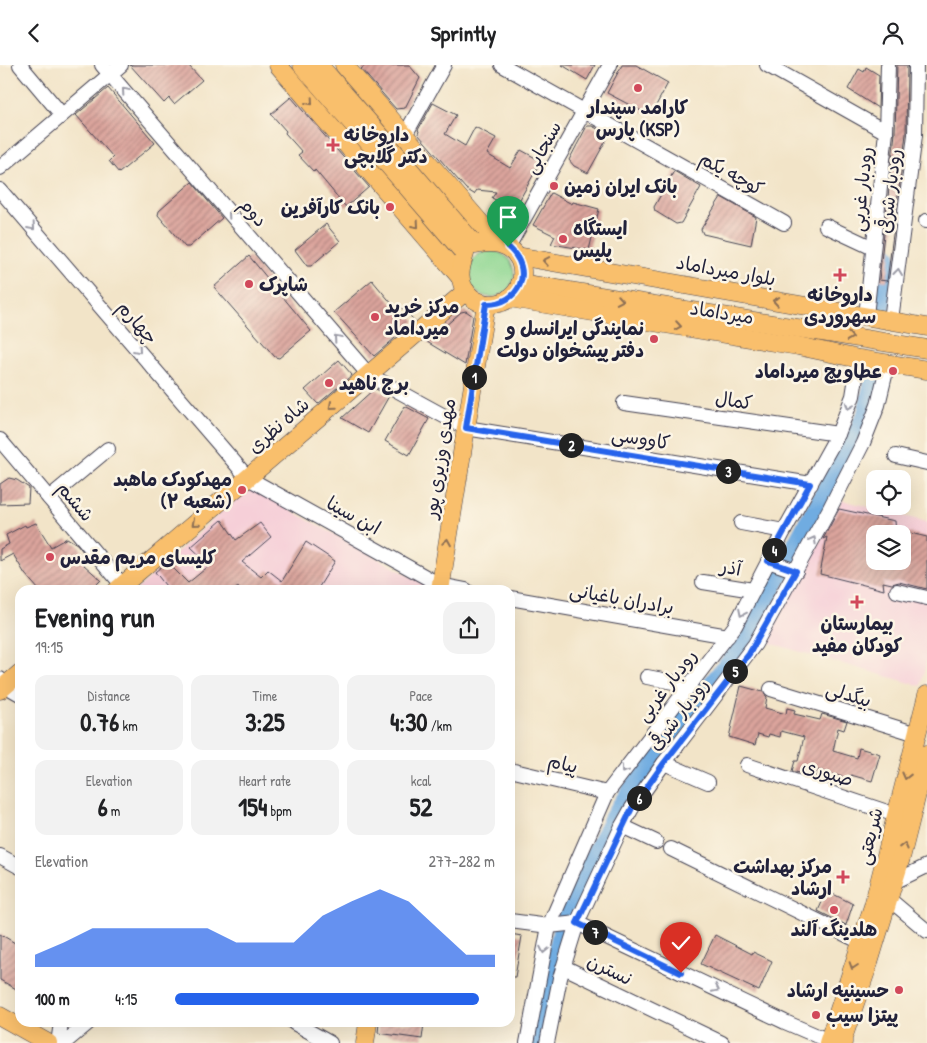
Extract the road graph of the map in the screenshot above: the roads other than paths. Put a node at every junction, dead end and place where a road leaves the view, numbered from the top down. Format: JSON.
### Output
{"nodes":[{"id":1,"x":20,"y":65,"type":"edge"},
{"id":2,"x":122,"y":65,"type":"edge"},
{"id":3,"x":278,"y":65,"type":"edge"},
{"id":4,"x":302,"y":65,"type":"edge"},
{"id":5,"x":319,"y":65,"type":"edge"},
{"id":6,"x":344,"y":65,"type":"edge"},
{"id":7,"x":444,"y":65,"type":"edge"},
{"id":8,"x":502,"y":65,"type":"edge"},
{"id":9,"x":610,"y":65,"type":"edge"},
{"id":10,"x":888,"y":65,"type":"edge"},
{"id":11,"x":916,"y":65,"type":"edge"},
{"id":12,"x":774,"y":67,"type":"edge"},
{"id":13,"x":106,"y":70,"type":"edge"},
{"id":14,"x":583,"y":112,"type":"junction"},
{"id":15,"x":62,"y":115,"type":"junction"},
{"id":16,"x":886,"y":132,"type":"junction"},
{"id":17,"x":405,"y":135,"type":"junction"},
{"id":18,"x":921,"y":137,"type":"edge"},
{"id":19,"x":0,"y":168,"type":"edge"},
{"id":20,"x":0,"y":190,"type":"edge"},
{"id":21,"x":784,"y":223,"type":"dead end"},
{"id":22,"x":826,"y":226,"type":"dead end"},
{"id":23,"x":507,"y":248,"type":"junction"},
{"id":24,"x":470,"y":249,"type":"junction"},
{"id":25,"x":873,"y":249,"type":"junction"},
{"id":26,"x":596,"y":270,"type":"junction"},
{"id":27,"x":520,"y":283,"type":"junction"},
{"id":28,"x":463,"y":284,"type":"junction"},
{"id":29,"x":596,"y":295,"type":"junction"},
{"id":30,"x":509,"y":298,"type":"junction"},
{"id":31,"x":486,"y":304,"type":"junction"},
{"id":32,"x":866,"y":316,"type":"junction"},
{"id":33,"x":738,"y":319,"type":"junction"},
{"id":34,"x":892,"y":321,"type":"junction"},
{"id":35,"x":927,"y":327,"type":"edge"},
{"id":36,"x":798,"y":346,"type":"junction"},
{"id":37,"x":927,"y":349,"type":"edge"},
{"id":38,"x":859,"y":359,"type":"junction"},
{"id":39,"x":888,"y":363,"type":"junction"},
{"id":40,"x":927,"y":370,"type":"edge"},
{"id":41,"x":369,"y":375,"type":"junction"},
{"id":42,"x":624,"y":403,"type":"dead end"},
{"id":43,"x":466,"y":428,"type":"junction"},
{"id":44,"x":838,"y":435,"type":"junction"},
{"id":45,"x":0,"y":440,"type":"edge"},
{"id":46,"x":108,"y":449,"type":"dead end"},
{"id":47,"x":896,"y":456,"type":"dead end"},
{"id":48,"x":927,"y":463,"type":"edge"},
{"id":49,"x":248,"y":478,"type":"junction"},
{"id":50,"x":810,"y":484,"type":"junction"},
{"id":51,"x":49,"y":498,"type":"junction"},
{"id":52,"x":742,"y":523,"type":"dead end"},
{"id":53,"x":784,"y":531,"type":"junction"},
{"id":54,"x":768,"y":561,"type":"junction"},
{"id":55,"x":796,"y":571,"type":"junction"},
{"id":56,"x":703,"y":582,"type":"dead end"},
{"id":57,"x":118,"y":585,"type":"edge"},
{"id":58,"x":126,"y":585,"type":"edge"},
{"id":59,"x":435,"y":585,"type":"edge"},
{"id":60,"x":440,"y":585,"type":"edge"},
{"id":61,"x":753,"y":590,"type":"junction"},
{"id":62,"x":897,"y":591,"type":"dead end"},
{"id":63,"x":927,"y":598,"type":"edge"},
{"id":64,"x":515,"y":599,"type":"edge"},
{"id":65,"x":728,"y":636,"type":"junction"},
{"id":66,"x":647,"y":677,"type":"dead end"},
{"id":67,"x":15,"y":678,"type":"edge"},
{"id":68,"x":689,"y":685,"type":"junction"},
{"id":69,"x":6,"y":687,"type":"edge"},
{"id":70,"x":771,"y":689,"type":"dead end"},
{"id":71,"x":927,"y":695,"type":"edge"},
{"id":72,"x":917,"y":735,"type":"junction"},
{"id":73,"x":927,"y":754,"type":"edge"},
{"id":74,"x":664,"y":763,"type":"junction"},
{"id":75,"x":747,"y":765,"type":"dead end"},
{"id":76,"x":515,"y":771,"type":"edge"},
{"id":77,"x":708,"y":781,"type":"dead end"},
{"id":78,"x":607,"y":793,"type":"junction"},
{"id":79,"x":896,"y":815,"type":"junction"},
{"id":80,"x":622,"y":826,"type":"junction"},
{"id":81,"x":656,"y":842,"type":"dead end"},
{"id":82,"x":671,"y":849,"type":"dead end"},
{"id":83,"x":0,"y":856,"type":"edge"},
{"id":84,"x":15,"y":864,"type":"edge"},
{"id":85,"x":927,"y":866,"type":"edge"},
{"id":86,"x":891,"y":891,"type":"junction"},
{"id":87,"x":515,"y":922,"type":"edge"},
{"id":88,"x":577,"y":923,"type":"junction"},
{"id":89,"x":549,"y":926,"type":"junction"},
{"id":90,"x":927,"y":931,"type":"edge"},
{"id":91,"x":861,"y":941,"type":"junction"},
{"id":92,"x":564,"y":967,"type":"junction"},
{"id":93,"x":0,"y":1016,"type":"edge"},
{"id":94,"x":15,"y":1024,"type":"edge"},
{"id":95,"x":20,"y":1027,"type":"edge"},
{"id":96,"x":60,"y":1027,"type":"edge"},
{"id":97,"x":83,"y":1027,"type":"edge"},
{"id":98,"x":301,"y":1027,"type":"edge"},
{"id":99,"x":367,"y":1027,"type":"edge"},
{"id":100,"x":833,"y":1042,"type":"edge"},
{"id":101,"x":48,"y":1043,"type":"edge"},
{"id":102,"x":58,"y":1043,"type":"edge"},
{"id":103,"x":64,"y":1043,"type":"edge"},
{"id":104,"x":330,"y":1043,"type":"edge"},
{"id":105,"x":365,"y":1043,"type":"edge"},
{"id":106,"x":527,"y":1043,"type":"edge"},
{"id":107,"x":547,"y":1043,"type":"edge"},
{"id":108,"x":722,"y":1043,"type":"edge"}],
"edges":[{"from":1,"to":15,"type":"street"},
{"from":2,"to":13,"type":"street"},
{"from":3,"to":28,"type":"main road","one_way":true},
{"from":4,"to":24,"type":"main road"},
{"from":5,"to":24,"type":"main road"},
{"from":6,"to":17,"type":"main road"},
{"from":7,"to":17,"type":"street"},
{"from":8,"to":14,"type":"street","name":"کوچه یکم"},
{"from":9,"to":14,"type":"street","name":"سنجابی"},
{"from":10,"to":16,"type":"street","name":"رودبار غربی"},
{"from":11,"to":18,"type":"street","name":"رودبار شرقی"},
{"from":12,"to":16,"type":"street"},
{"from":13,"to":15,"type":"street"},
{"from":41,"to":13,"type":"street","name":"دوم","one_way":true},
{"from":14,"to":21,"type":"street","name":"کوچه یکم"},
{"from":14,"to":23,"type":"street","name":"سنجابی"},
{"from":15,"to":19,"type":"street"},
{"from":16,"to":25,"type":"street","name":"رودبار غربی"},
{"from":17,"to":23,"type":"main road"},
{"from":34,"to":18,"type":"street","name":"رودبار شرقی","one_way":true},
{"from":20,"to":49,"type":"street","name":"چهارم","one_way":true},
{"from":22,"to":25,"type":"street"},
{"from":23,"to":24,"type":"main road"},
{"from":26,"to":23,"type":"main road","name":"بلوار میرداماد","one_way":true},
{"from":23,"to":27,"type":"main road"},
{"from":24,"to":28,"type":"main road"},
{"from":25,"to":32,"type":"street","name":"رودبار غربی"},
{"from":26,"to":29,"type":"main road"},
{"from":32,"to":26,"type":"main road","name":"بلوار میرداماد","one_way":true},
{"from":27,"to":29,"type":"main road"},
{"from":27,"to":30,"type":"main road"},
{"from":28,"to":31,"type":"main road"},
{"from":28,"to":41,"type":"main road","name":"شاه نظری"},
{"from":29,"to":33,"type":"main road","one_way":true},
{"from":30,"to":31,"type":"main road"},
{"from":30,"to":36,"type":"main road","name":"میرداماد","one_way":true},
{"from":31,"to":43,"type":"main road","name":"مهدی وزیری پور"},
{"from":32,"to":34,"type":"main road","name":"بلوار میرداماد"},
{"from":33,"to":36,"type":"main road"},
{"from":33,"to":37,"type":"main road","one_way":true},
{"from":34,"to":35,"type":"main road","name":"بلوار میرداماد"},
{"from":36,"to":38,"type":"main road","name":"میرداماد"},
{"from":38,"to":39,"type":"main road","name":"میرداماد"},
{"from":38,"to":44,"type":"street","name":"رودبار غربی","one_way":true},
{"from":39,"to":40,"type":"main road","name":"میرداماد"},
{"from":55,"to":39,"type":"street","name":"رودبار شرقی","one_way":true},
{"from":41,"to":43,"type":"street","name":"کاووسی"},
{"from":41,"to":49,"type":"main road","name":"شاه نظری","one_way":true},
{"from":42,"to":44,"type":"street","name":"کمال"},
{"from":43,"to":50,"type":"street","name":"کاووسی"},
{"from":60,"to":43,"type":"main road","name":"مهدی وزیری پور","one_way":true},
{"from":44,"to":50,"type":"street","name":"رودبار غربی"},
{"from":45,"to":51,"type":"street","name":"ششم"},
{"from":46,"to":51,"type":"street"},
{"from":47,"to":48,"type":"street"},
{"from":49,"to":58,"type":"main road","name":"شاه نظری","one_way":true},
{"from":49,"to":59,"type":"street","name":"ابن سینا"},
{"from":50,"to":53,"type":"street","name":"رودبار غربی"},
{"from":51,"to":57,"type":"street","name":"ششم"},
{"from":52,"to":53,"type":"street"},
{"from":53,"to":54,"type":"street","name":"رودبار غربی"},
{"from":54,"to":55,"type":"street"},
{"from":54,"to":61,"type":"street","name":"رودبار غربی"},
{"from":55,"to":74,"type":"street","name":"رودبار شرقی"},
{"from":56,"to":61,"type":"street","name":"آذر"},
{"from":61,"to":65,"type":"street","name":"رودبار غربی","one_way":true},
{"from":62,"to":63,"type":"street"},
{"from":64,"to":65,"type":"street","name":"برادران باغیانی"},
{"from":65,"to":68,"type":"street","name":"رودبار غربی"},
{"from":66,"to":68,"type":"street"},
{"from":67,"to":69,"type":"main road"},
{"from":68,"to":78,"type":"street","name":"رودبار غربی","one_way":true},
{"from":70,"to":72,"type":"street","name":"بیگدلی"},
{"from":71,"to":72,"type":"main road","name":"شریعتی"},
{"from":72,"to":79,"type":"main road","name":"شریعتی","one_way":true},
{"from":86,"to":73,"type":"main road","name":"شریعتی","one_way":true},
{"from":74,"to":77,"type":"street"},
{"from":74,"to":80,"type":"street","name":"رودبار شرقی"},
{"from":75,"to":79,"type":"street","name":"صبوری"},
{"from":76,"to":78,"type":"street","name":"پیام"},
{"from":78,"to":89,"type":"street","name":"رودبار غربی"},
{"from":79,"to":91,"type":"main road","name":"شریعتی"},
{"from":80,"to":81,"type":"street"},
{"from":80,"to":88,"type":"street","name":"رودبار شرقی"},
{"from":82,"to":91,"type":"street"},
{"from":83,"to":84,"type":"street"},
{"from":85,"to":86,"type":"street"},
{"from":86,"to":90,"type":"street"},
{"from":86,"to":100,"type":"main road","name":"شریعتی"},
{"from":87,"to":89,"type":"street"},
{"from":88,"to":89,"type":"street"},
{"from":88,"to":92,"type":"street","name":"رودبار شرقی"},
{"from":88,"to":100,"type":"street","one_way":true},
{"from":89,"to":106,"type":"street","name":"رودبار غربی","one_way":true},
{"from":91,"to":100,"type":"main road","name":"شریعتی","one_way":true},
{"from":92,"to":107,"type":"street","name":"رودبار شرقی"},
{"from":92,"to":108,"type":"street","name":"نسترن"},
{"from":93,"to":94,"type":"main road"},
{"from":95,"to":101,"type":"main road"},
{"from":96,"to":102,"type":"street"},
{"from":97,"to":103,"type":"street"},
{"from":98,"to":104,"type":"street"},
{"from":99,"to":105,"type":"main road"}]}
